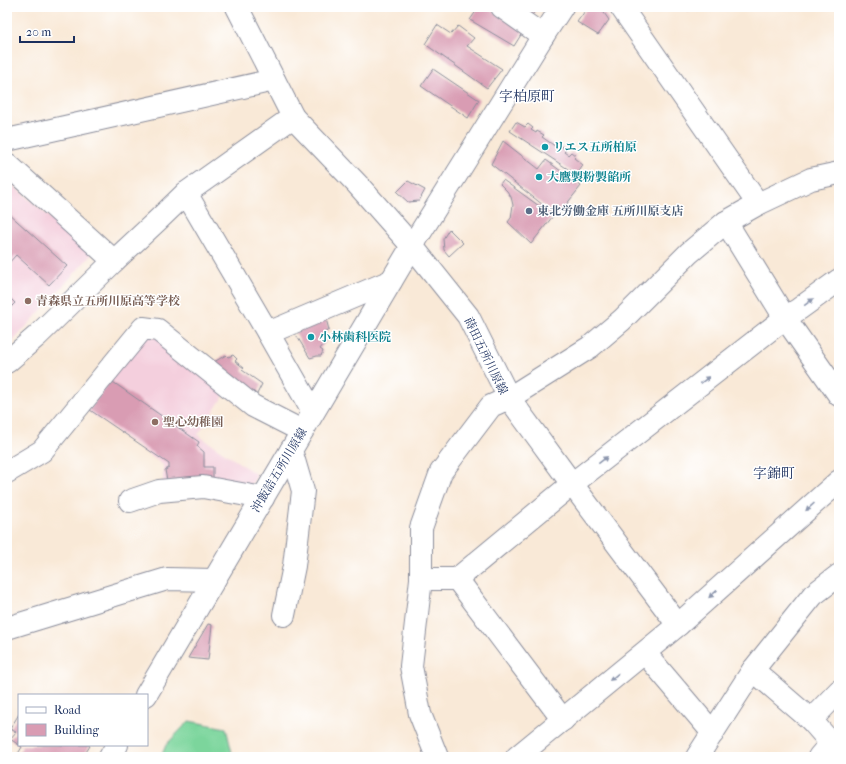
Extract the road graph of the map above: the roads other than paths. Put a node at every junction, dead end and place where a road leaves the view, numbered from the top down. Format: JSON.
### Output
{"nodes":[{"id":1,"x":237,"y":7,"type":"edge"},
{"id":2,"x":502,"y":7,"type":"edge"},
{"id":3,"x":562,"y":7,"type":"edge"},
{"id":4,"x":620,"y":7,"type":"edge"},
{"id":5,"x":543,"y":36,"type":"junction"},
{"id":6,"x":274,"y":80,"type":"junction"},
{"id":7,"x":293,"y":118,"type":"junction"},
{"id":8,"x":7,"y":140,"type":"edge"},
{"id":9,"x":7,"y":164,"type":"edge"},
{"id":10,"x":839,"y":173,"type":"edge"},
{"id":11,"x":186,"y":193,"type":"junction"},
{"id":12,"x":758,"y":204,"type":"junction"},
{"id":13,"x":726,"y":222,"type":"junction"},
{"id":14,"x":412,"y":246,"type":"junction"},
{"id":15,"x":114,"y":261,"type":"junction"},
{"id":16,"x":839,"y":280,"type":"edge"},
{"id":17,"x":391,"y":281,"type":"junction"},
{"id":18,"x":785,"y":318,"type":"junction"},
{"id":19,"x":268,"y":333,"type":"junction"},
{"id":20,"x":7,"y":362,"type":"edge"},
{"id":21,"x":839,"y":395,"type":"edge"},
{"id":22,"x":509,"y":398,"type":"junction"},
{"id":23,"x":314,"y":412,"type":"junction"},
{"id":24,"x":297,"y":440,"type":"junction"},
{"id":25,"x":7,"y":472,"type":"edge"},
{"id":26,"x":839,"y":481,"type":"edge"},
{"id":27,"x":572,"y":484,"type":"junction"},
{"id":28,"x":263,"y":498,"type":"junction"},
{"id":29,"x":130,"y":501,"type":"dead end"},
{"id":30,"x":839,"y":575,"type":"edge"},
{"id":31,"x":421,"y":578,"type":"junction"},
{"id":32,"x":457,"y":579,"type":"junction"},
{"id":33,"x":214,"y":580,"type":"junction"},
{"id":34,"x":284,"y":615,"type":"dead end"},
{"id":35,"x":678,"y":625,"type":"junction"},
{"id":36,"x":7,"y":628,"type":"edge"},
{"id":37,"x":645,"y":652,"type":"junction"},
{"id":38,"x":753,"y":670,"type":"junction"},
{"id":39,"x":839,"y":691,"type":"edge"},
{"id":40,"x":147,"y":694,"type":"edge"},
{"id":41,"x":563,"y":720,"type":"junction"},
{"id":42,"x":811,"y":720,"type":"junction"},
{"id":43,"x":713,"y":733,"type":"junction"},
{"id":44,"x":116,"y":746,"type":"edge"},
{"id":45,"x":110,"y":757,"type":"edge"},
{"id":46,"x":437,"y":757,"type":"edge"},
{"id":47,"x":518,"y":757,"type":"edge"},
{"id":48,"x":697,"y":757,"type":"edge"},
{"id":49,"x":819,"y":757,"type":"edge"}],
"edges":[{"from":1,"to":6,"type":"street","name":"蒔田五所川原線"},
{"from":2,"to":5,"type":"street"},
{"from":3,"to":5,"type":"street"},
{"from":4,"to":12,"type":"street"},
{"from":5,"to":14,"type":"street"},
{"from":6,"to":7,"type":"street","name":"蒔田五所川原線"},
{"from":6,"to":8,"type":"street"},
{"from":7,"to":11,"type":"street"},
{"from":7,"to":14,"type":"street","name":"蒔田五所川原線"},
{"from":9,"to":15,"type":"street"},
{"from":10,"to":12,"type":"street"},
{"from":11,"to":15,"type":"street"},
{"from":11,"to":19,"type":"street"},
{"from":12,"to":13,"type":"street"},
{"from":13,"to":18,"type":"street"},
{"from":13,"to":22,"type":"street"},
{"from":14,"to":17,"type":"street","name":"沖飯詰五所川原線"},
{"from":14,"to":22,"type":"street","name":"蒔田五所川原線"},
{"from":15,"to":20,"type":"street"},
{"from":18,"to":16,"type":"street","one_way":true},
{"from":17,"to":19,"type":"street"},
{"from":17,"to":23,"type":"street","name":"沖飯詰五所川原線"},
{"from":18,"to":21,"type":"street"},
{"from":27,"to":18,"type":"street","one_way":true},
{"from":19,"to":23,"type":"street"},
{"from":22,"to":27,"type":"street"},
{"from":22,"to":31,"type":"street","name":"蒔田五所川原線"},
{"from":23,"to":24,"type":"street","name":"沖飯詰五所川原線"},
{"from":24,"to":25,"type":"street"},
{"from":24,"to":28,"type":"street","name":"沖飯詰五所川原線"},
{"from":24,"to":34,"type":"street"},
{"from":26,"to":35,"type":"street","one_way":true},
{"from":27,"to":32,"type":"street"},
{"from":27,"to":35,"type":"street"},
{"from":28,"to":29,"type":"street"},
{"from":28,"to":33,"type":"street","name":"沖飯詰五所川原線"},
{"from":30,"to":38,"type":"street"},
{"from":31,"to":32,"type":"street"},
{"from":31,"to":46,"type":"street","name":"蒔田五所川原線"},
{"from":32,"to":41,"type":"street"},
{"from":33,"to":36,"type":"street"},
{"from":33,"to":40,"type":"street","name":"沖飯詰五所川原線"},
{"from":35,"to":37,"type":"street"},
{"from":37,"to":41,"type":"street","one_way":true},
{"from":37,"to":43,"type":"street"},
{"from":38,"to":42,"type":"street"},
{"from":38,"to":43,"type":"street"},
{"from":39,"to":42,"type":"street"},
{"from":41,"to":47,"type":"street"},
{"from":42,"to":49,"type":"street"},
{"from":43,"to":48,"type":"street"},
{"from":44,"to":45,"type":"street"}]}
